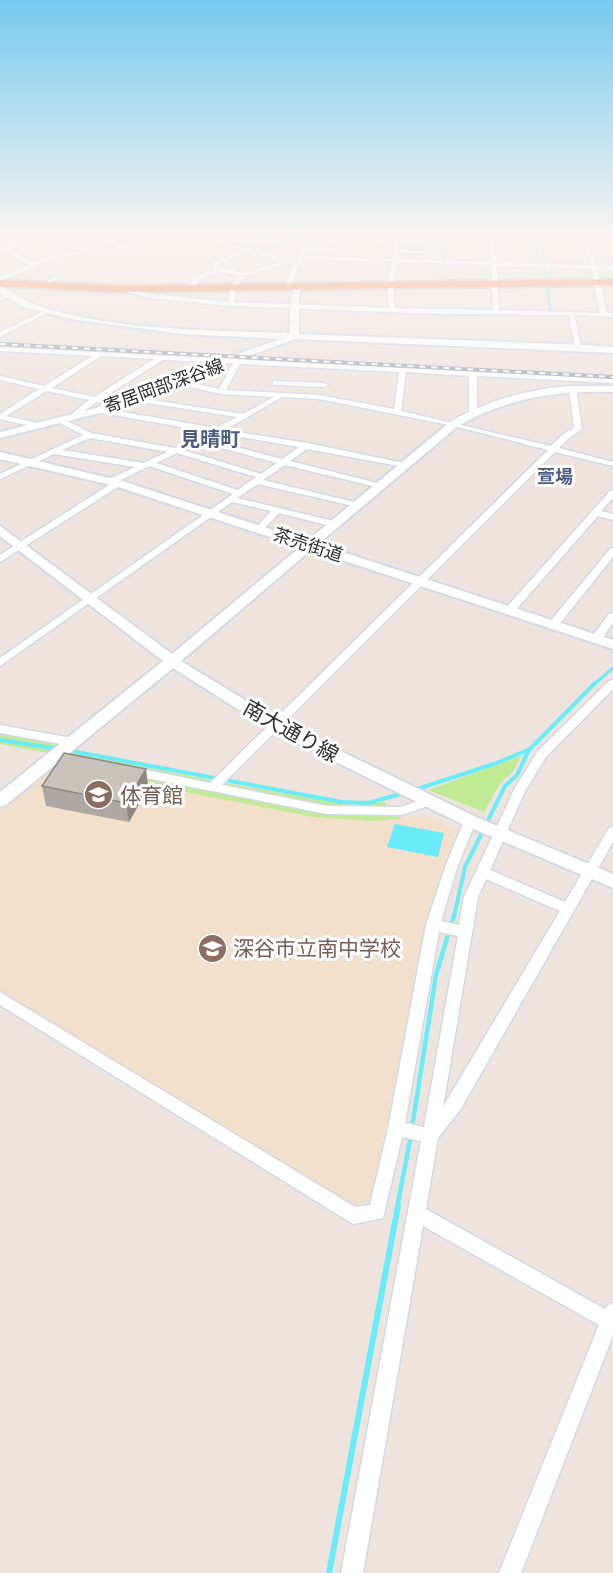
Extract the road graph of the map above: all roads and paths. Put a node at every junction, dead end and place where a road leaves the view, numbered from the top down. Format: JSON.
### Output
{"nodes":[{"id":1,"x":34,"y":307,"type":"edge"},
{"id":2,"x":295,"y":307,"type":"edge"},
{"id":3,"x":342,"y":307,"type":"edge"},
{"id":4,"x":496,"y":307,"type":"edge"},
{"id":5,"x":602,"y":307,"type":"edge"},
{"id":6,"x":392,"y":310,"type":"joint"},
{"id":7,"x":48,"y":311,"type":"junction"},
{"id":8,"x":496,"y":312,"type":"junction"},
{"id":9,"x":572,"y":314,"type":"junction"},
{"id":10,"x":604,"y":315,"type":"junction"},
{"id":11,"x":613,"y":315,"type":"edge"},
{"id":12,"x":0,"y":335,"type":"edge"},
{"id":13,"x":294,"y":335,"type":"junction"},
{"id":14,"x":578,"y":348,"type":"junction"},
{"id":15,"x":0,"y":349,"type":"edge"},
{"id":16,"x":613,"y":350,"type":"edge"},
{"id":17,"x":39,"y":351,"type":"junction"},
{"id":18,"x":100,"y":354,"type":"junction"},
{"id":19,"x":162,"y":357,"type":"junction"},
{"id":20,"x":27,"y":359,"type":"dead end"},
{"id":21,"x":234,"y":361,"type":"junction"},
{"id":22,"x":330,"y":366,"type":"junction"},
{"id":23,"x":403,"y":370,"type":"junction"},
{"id":24,"x":473,"y":373,"type":"junction"},
{"id":25,"x":0,"y":378,"type":"edge"},
{"id":26,"x":170,"y":381,"type":"junction"},
{"id":27,"x":613,"y":381,"type":"edge"},
{"id":28,"x":276,"y":383,"type":"dead end"},
{"id":29,"x":324,"y":385,"type":"junction"},
{"id":30,"x":45,"y":388,"type":"junction"},
{"id":31,"x":573,"y":389,"type":"junction"},
{"id":32,"x":613,"y":389,"type":"edge"},
{"id":33,"x":221,"y":392,"type":"junction"},
{"id":34,"x":280,"y":396,"type":"junction"},
{"id":35,"x":320,"y":397,"type":"junction"},
{"id":36,"x":129,"y":398,"type":"junction"},
{"id":37,"x":96,"y":399,"type":"junction"},
{"id":38,"x":115,"y":404,"type":"junction"},
{"id":39,"x":100,"y":410,"type":"junction"},
{"id":40,"x":473,"y":411,"type":"junction"},
{"id":41,"x":397,"y":412,"type":"junction"},
{"id":42,"x":244,"y":416,"type":"junction"},
{"id":43,"x":67,"y":420,"type":"junction"},
{"id":44,"x":454,"y":424,"type":"junction"},
{"id":45,"x":39,"y":426,"type":"junction"},
{"id":46,"x":215,"y":432,"type":"junction"},
{"id":47,"x":0,"y":435,"type":"edge"},
{"id":48,"x":89,"y":435,"type":"junction"},
{"id":49,"x":200,"y":440,"type":"junction"},
{"id":50,"x":307,"y":445,"type":"junction"},
{"id":51,"x":552,"y":450,"type":"junction"},
{"id":52,"x":53,"y":451,"type":"junction"},
{"id":53,"x":178,"y":451,"type":"junction"},
{"id":54,"x":0,"y":454,"type":"edge"},
{"id":55,"x":284,"y":462,"type":"junction"},
{"id":56,"x":26,"y":463,"type":"junction"},
{"id":57,"x":613,"y":464,"type":"edge"},
{"id":58,"x":147,"y":465,"type":"junction"},
{"id":59,"x":404,"y":465,"type":"junction"},
{"id":60,"x":0,"y":477,"type":"edge"},
{"id":61,"x":261,"y":479,"type":"junction"},
{"id":62,"x":115,"y":482,"type":"junction"},
{"id":63,"x":381,"y":485,"type":"junction"},
{"id":64,"x":240,"y":493,"type":"junction"},
{"id":65,"x":613,"y":493,"type":"edge"},
{"id":66,"x":230,"y":499,"type":"junction"},
{"id":67,"x":358,"y":504,"type":"junction"},
{"id":68,"x":277,"y":510,"type":"junction"},
{"id":69,"x":208,"y":513,"type":"junction"},
{"id":70,"x":597,"y":513,"type":"junction"},
{"id":71,"x":613,"y":517,"type":"edge"},
{"id":72,"x":335,"y":524,"type":"junction"},
{"id":73,"x":259,"y":529,"type":"junction"},
{"id":74,"x":0,"y":530,"type":"edge"},
{"id":75,"x":22,"y":545,"type":"junction"},
{"id":76,"x":309,"y":546,"type":"junction"},
{"id":77,"x":613,"y":551,"type":"edge"},
{"id":78,"x":0,"y":559,"type":"edge"},
{"id":79,"x":419,"y":582,"type":"junction"},
{"id":80,"x":90,"y":599,"type":"junction"},
{"id":81,"x":510,"y":611,"type":"junction"},
{"id":82,"x":613,"y":616,"type":"edge"},
{"id":83,"x":553,"y":625,"type":"junction"},
{"id":84,"x":596,"y":639,"type":"junction"},
{"id":85,"x":613,"y":645,"type":"edge"},
{"id":86,"x":172,"y":661,"type":"junction"},
{"id":87,"x":0,"y":663,"type":"edge"},
{"id":88,"x":613,"y":683,"type":"edge"},
{"id":89,"x":274,"y":725,"type":"junction"},
{"id":90,"x":0,"y":729,"type":"edge"},
{"id":91,"x":72,"y":742,"type":"junction"},
{"id":92,"x":54,"y":756,"type":"junction"},
{"id":93,"x":74,"y":760,"type":"edge"},
{"id":94,"x":120,"y":769,"type":"edge"},
{"id":95,"x":213,"y":787,"type":"junction"},
{"id":96,"x":0,"y":801,"type":"edge"},
{"id":97,"x":429,"y":801,"type":"junction"},
{"id":98,"x":470,"y":821,"type":"junction"},
{"id":99,"x":613,"y":831,"type":"edge"},
{"id":100,"x":499,"y":833,"type":"junction"},
{"id":101,"x":590,"y":871,"type":"junction"},
{"id":102,"x":482,"y":872,"type":"junction"},
{"id":103,"x":613,"y":881,"type":"edge"},
{"id":104,"x":568,"y":909,"type":"junction"},
{"id":105,"x":433,"y":925,"type":"junction"},
{"id":106,"x":465,"y":932,"type":"junction"},
{"id":107,"x":0,"y":998,"type":"edge"},
{"id":108,"x":399,"y":1130,"type":"junction"},
{"id":109,"x":426,"y":1135,"type":"junction"},
{"id":110,"x":417,"y":1213,"type":"junction"},
{"id":111,"x":612,"y":1318,"type":"edge"},
{"id":112,"x":352,"y":1573,"type":"edge"},
{"id":113,"x":510,"y":1573,"type":"edge"}],
"edges":[{"from":1,"to":7,"type":"street"},
{"from":2,"to":13,"type":"street"},
{"from":3,"to":6,"type":"street"},
{"from":4,"to":8,"type":"street"},
{"from":5,"to":10,"type":"street"},
{"from":6,"to":8,"type":"street"},
{"from":7,"to":12,"type":"street"},
{"from":7,"to":13,"type":"street"},
{"from":8,"to":9,"type":"street"},
{"from":9,"to":10,"type":"street"},
{"from":9,"to":14,"type":"street"},
{"from":10,"to":11,"type":"street"},
{"from":13,"to":14,"type":"street","name":"寄居岡部深谷線"},
{"from":13,"to":21,"type":"street","name":"寄居岡部深谷線"},
{"from":14,"to":16,"type":"street","name":"寄居岡部深谷線"},
{"from":15,"to":17,"type":"street"},
{"from":17,"to":18,"type":"street"},
{"from":17,"to":20,"type":"street"},
{"from":18,"to":19,"type":"street"},
{"from":18,"to":30,"type":"street"},
{"from":19,"to":21,"type":"street"},
{"from":19,"to":37,"type":"street"},
{"from":21,"to":22,"type":"street"},
{"from":21,"to":26,"type":"street","name":"寄居岡部深谷線"},
{"from":21,"to":33,"type":"street"},
{"from":22,"to":23,"type":"street"},
{"from":22,"to":29,"type":"street"},
{"from":23,"to":24,"type":"street"},
{"from":23,"to":41,"type":"street"},
{"from":24,"to":27,"type":"street"},
{"from":24,"to":40,"type":"street"},
{"from":25,"to":30,"type":"street"},
{"from":26,"to":33,"type":"street"},
{"from":26,"to":36,"type":"street","name":"寄居岡部深谷線"},
{"from":28,"to":29,"type":"street"},
{"from":29,"to":35,"type":"street"},
{"from":30,"to":37,"type":"street"},
{"from":30,"to":45,"type":"street"},
{"from":31,"to":32,"type":"street"},
{"from":31,"to":40,"type":"street"},
{"from":31,"to":51,"type":"street"},
{"from":33,"to":34,"type":"street"},
{"from":34,"to":35,"type":"street"},
{"from":34,"to":42,"type":"street"},
{"from":35,"to":41,"type":"street"},
{"from":36,"to":38,"type":"street","name":"寄居岡部深谷線"},
{"from":36,"to":42,"type":"street"},
{"from":37,"to":38,"type":"street"},
{"from":37,"to":43,"type":"street"},
{"from":38,"to":39,"type":"street","name":"寄居岡部深谷線"},
{"from":39,"to":43,"type":"street","name":"寄居岡部深谷線"},
{"from":39,"to":46,"type":"street"},
{"from":40,"to":44,"type":"street"},
{"from":41,"to":44,"type":"street"},
{"from":42,"to":46,"type":"street"},
{"from":43,"to":45,"type":"street","name":"寄居岡部深谷線"},
{"from":43,"to":48,"type":"street"},
{"from":44,"to":51,"type":"street"},
{"from":44,"to":59,"type":"street"},
{"from":45,"to":47,"type":"street","name":"寄居岡部深谷線"},
{"from":46,"to":49,"type":"street"},
{"from":46,"to":50,"type":"street"},
{"from":48,"to":52,"type":"street"},
{"from":48,"to":53,"type":"street"},
{"from":49,"to":53,"type":"street"},
{"from":49,"to":55,"type":"street"},
{"from":50,"to":55,"type":"street"},
{"from":50,"to":59,"type":"street"},
{"from":51,"to":57,"type":"street"},
{"from":51,"to":79,"type":"street"},
{"from":52,"to":56,"type":"street"},
{"from":52,"to":58,"type":"street"},
{"from":53,"to":58,"type":"street"},
{"from":53,"to":61,"type":"street"},
{"from":54,"to":56,"type":"street","name":"茶売街道"},
{"from":55,"to":61,"type":"street"},
{"from":55,"to":63,"type":"street"},
{"from":56,"to":60,"type":"street"},
{"from":56,"to":62,"type":"street","name":"茶売街道"},
{"from":58,"to":62,"type":"street"},
{"from":58,"to":64,"type":"street"},
{"from":59,"to":63,"type":"street"},
{"from":61,"to":64,"type":"street"},
{"from":61,"to":67,"type":"street"},
{"from":62,"to":69,"type":"street","name":"茶売街道"},
{"from":62,"to":75,"type":"street"},
{"from":63,"to":67,"type":"street"},
{"from":64,"to":66,"type":"street"},
{"from":65,"to":70,"type":"street"},
{"from":66,"to":68,"type":"street"},
{"from":66,"to":69,"type":"street"},
{"from":67,"to":72,"type":"street"},
{"from":68,"to":72,"type":"street"},
{"from":68,"to":73,"type":"street"},
{"from":69,"to":73,"type":"street","name":"茶売街道"},
{"from":69,"to":80,"type":"street"},
{"from":70,"to":71,"type":"street"},
{"from":70,"to":81,"type":"street"},
{"from":72,"to":76,"type":"street"},
{"from":73,"to":76,"type":"street","name":"茶売街道"},
{"from":74,"to":75,"type":"street","name":"南大通り線"},
{"from":75,"to":78,"type":"street"},
{"from":75,"to":80,"type":"street","name":"南大通り線"},
{"from":76,"to":79,"type":"street","name":"茶売街道"},
{"from":76,"to":86,"type":"street"},
{"from":77,"to":83,"type":"street"},
{"from":79,"to":81,"type":"street","name":"茶売街道"},
{"from":79,"to":89,"type":"street"},
{"from":80,"to":86,"type":"street","name":"南大通り線"},
{"from":80,"to":87,"type":"street"},
{"from":81,"to":83,"type":"street","name":"茶売街道"},
{"from":82,"to":84,"type":"street"},
{"from":83,"to":84,"type":"street","name":"茶売街道"},
{"from":84,"to":85,"type":"street","name":"茶売街道"},
{"from":86,"to":89,"type":"street","name":"南大通り線"},
{"from":86,"to":91,"type":"street"},
{"from":88,"to":100,"type":"street"},
{"from":89,"to":95,"type":"street"},
{"from":89,"to":97,"type":"street","name":"南大通り線"},
{"from":90,"to":91,"type":"street"},
{"from":91,"to":92,"type":"street"},
{"from":92,"to":93,"type":"street"},
{"from":92,"to":96,"type":"street"},
{"from":94,"to":95,"type":"street"},
{"from":95,"to":97,"type":"street"},
{"from":97,"to":98,"type":"street","name":"南大通り線"},
{"from":98,"to":100,"type":"street","name":"南大通り線"},
{"from":98,"to":105,"type":"street"},
{"from":99,"to":101,"type":"street"},
{"from":100,"to":101,"type":"street","name":"南大通り線"},
{"from":100,"to":102,"type":"street"},
{"from":101,"to":103,"type":"street","name":"南大通り線"},
{"from":101,"to":104,"type":"street"},
{"from":102,"to":104,"type":"street"},
{"from":102,"to":106,"type":"street"},
{"from":104,"to":109,"type":"street"},
{"from":105,"to":106,"type":"street"},
{"from":105,"to":108,"type":"street"},
{"from":106,"to":109,"type":"street"},
{"from":107,"to":108,"type":"street"},
{"from":108,"to":109,"type":"street"},
{"from":109,"to":110,"type":"street"},
{"from":110,"to":111,"type":"street"},
{"from":110,"to":112,"type":"street"},
{"from":111,"to":113,"type":"street"}]}
